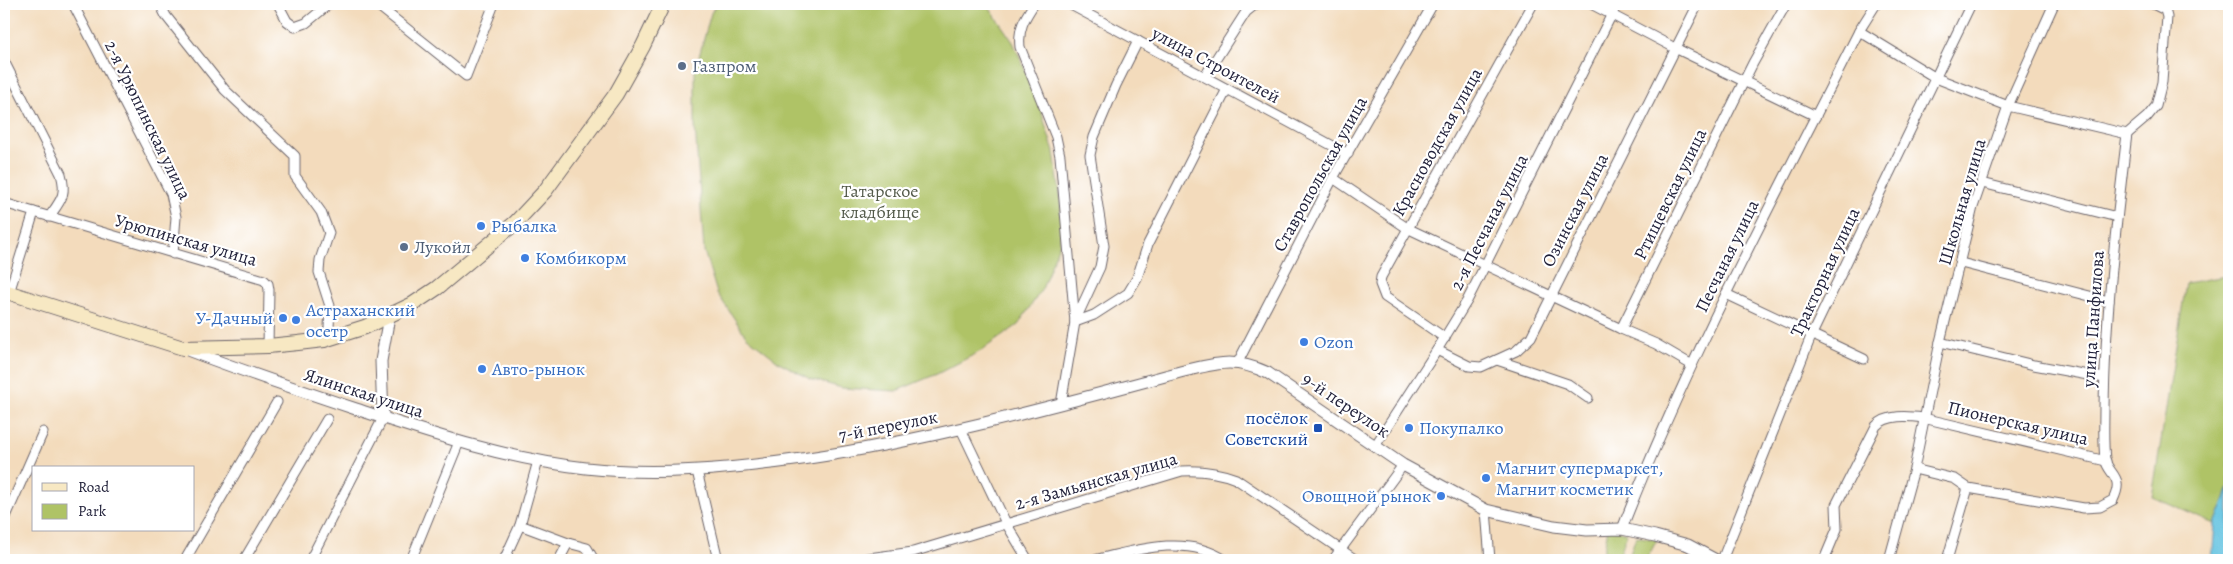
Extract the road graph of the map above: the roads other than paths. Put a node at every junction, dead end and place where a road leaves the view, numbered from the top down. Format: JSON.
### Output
{"nodes":[{"id":1,"x":73,"y":4,"type":"edge"},
{"id":2,"x":160,"y":4,"type":"edge"},
{"id":3,"x":278,"y":4,"type":"edge"},
{"id":4,"x":329,"y":4,"type":"edge"},
{"id":5,"x":377,"y":4,"type":"edge"},
{"id":6,"x":494,"y":4,"type":"edge"},
{"id":7,"x":663,"y":4,"type":"edge"},
{"id":8,"x":1034,"y":4,"type":"edge"},
{"id":9,"x":1069,"y":4,"type":"edge"},
{"id":10,"x":1256,"y":4,"type":"edge"},
{"id":11,"x":1433,"y":4,"type":"edge"},
{"id":12,"x":1533,"y":4,"type":"edge"},
{"id":13,"x":1591,"y":4,"type":"edge"},
{"id":14,"x":1617,"y":4,"type":"edge"},
{"id":15,"x":1698,"y":4,"type":"edge"},
{"id":16,"x":1786,"y":4,"type":"edge"},
{"id":17,"x":1876,"y":4,"type":"edge"},
{"id":18,"x":1971,"y":4,"type":"edge"},
{"id":19,"x":2054,"y":4,"type":"edge"},
{"id":20,"x":2153,"y":4,"type":"edge"},
{"id":21,"x":1612,"y":14,"type":"junction"},
{"id":22,"x":1859,"y":31,"type":"junction"},
{"id":23,"x":1138,"y":41,"type":"junction"},
{"id":24,"x":1675,"y":48,"type":"junction"},
{"id":25,"x":4,"y":61,"type":"edge"},
{"id":26,"x":1205,"y":76,"type":"junction"},
{"id":27,"x":1936,"y":78,"type":"junction"},
{"id":28,"x":1744,"y":82,"type":"junction"},
{"id":29,"x":1227,"y":89,"type":"junction"},
{"id":30,"x":2008,"y":106,"type":"junction"},
{"id":31,"x":1816,"y":116,"type":"junction"},
{"id":32,"x":2126,"y":134,"type":"junction"},
{"id":33,"x":1348,"y":154,"type":"junction"},
{"id":34,"x":1333,"y":178,"type":"junction"},
{"id":35,"x":1982,"y":183,"type":"junction"},
{"id":36,"x":4,"y":203,"type":"edge"},
{"id":37,"x":34,"y":212,"type":"junction"},
{"id":38,"x":49,"y":217,"type":"junction"},
{"id":39,"x":2117,"y":217,"type":"junction"},
{"id":40,"x":1407,"y":228,"type":"junction"},
{"id":41,"x":173,"y":254,"type":"junction"},
{"id":42,"x":1961,"y":262,"type":"junction"},
{"id":43,"x":1486,"y":266,"type":"junction"},
{"id":44,"x":7,"y":292,"type":"edge"},
{"id":45,"x":1726,"y":294,"type":"junction"},
{"id":46,"x":1550,"y":297,"type":"junction"},
{"id":47,"x":2109,"y":301,"type":"junction"},
{"id":48,"x":388,"y":317,"type":"junction"},
{"id":49,"x":1075,"y":322,"type":"junction"},
{"id":50,"x":1621,"y":329,"type":"junction"},
{"id":51,"x":1812,"y":334,"type":"junction"},
{"id":52,"x":1445,"y":338,"type":"junction"},
{"id":53,"x":324,"y":340,"type":"junction"},
{"id":54,"x":1940,"y":342,"type":"junction"},
{"id":55,"x":268,"y":346,"type":"junction"},
{"id":56,"x":183,"y":348,"type":"junction"},
{"id":57,"x":1437,"y":350,"type":"junction"},
{"id":58,"x":1497,"y":360,"type":"junction"},
{"id":59,"x":1864,"y":360,"type":"dead end"},
{"id":60,"x":1238,"y":362,"type":"junction"},
{"id":61,"x":1692,"y":365,"type":"junction"},
{"id":62,"x":2104,"y":378,"type":"junction"},
{"id":63,"x":1588,"y":398,"type":"dead end"},
{"id":64,"x":277,"y":402,"type":"dead end"},
{"id":65,"x":1061,"y":404,"type":"junction"},
{"id":66,"x":382,"y":418,"type":"junction"},
{"id":67,"x":1923,"y":418,"type":"junction"},
{"id":68,"x":327,"y":419,"type":"dead end"},
{"id":69,"x":961,"y":429,"type":"junction"},
{"id":70,"x":43,"y":432,"type":"dead end"},
{"id":71,"x":459,"y":442,"type":"junction"},
{"id":72,"x":1375,"y":446,"type":"junction"},
{"id":73,"x":538,"y":461,"type":"junction"},
{"id":74,"x":2106,"y":461,"type":"junction"},
{"id":75,"x":1403,"y":465,"type":"junction"},
{"id":76,"x":1914,"y":468,"type":"junction"},
{"id":77,"x":697,"y":471,"type":"junction"},
{"id":78,"x":1968,"y":488,"type":"junction"},
{"id":79,"x":1486,"y":510,"type":"junction"},
{"id":80,"x":4,"y":521,"type":"edge"},
{"id":81,"x":1006,"y":523,"type":"junction"},
{"id":82,"x":520,"y":525,"type":"junction"},
{"id":83,"x":1622,"y":529,"type":"junction"},
{"id":84,"x":568,"y":543,"type":"junction"},
{"id":85,"x":1341,"y":549,"type":"junction"},
{"id":86,"x":915,"y":556,"type":"edge"},
{"id":87,"x":185,"y":560,"type":"edge"},
{"id":88,"x":244,"y":560,"type":"edge"},
{"id":89,"x":310,"y":560,"type":"edge"},
{"id":90,"x":410,"y":560,"type":"edge"},
{"id":91,"x":504,"y":560,"type":"edge"},
{"id":92,"x":559,"y":560,"type":"edge"},
{"id":93,"x":594,"y":560,"type":"edge"},
{"id":94,"x":718,"y":560,"type":"edge"},
{"id":95,"x":854,"y":560,"type":"edge"},
{"id":96,"x":1028,"y":560,"type":"edge"},
{"id":97,"x":1095,"y":560,"type":"edge"},
{"id":98,"x":1225,"y":560,"type":"edge"},
{"id":99,"x":1333,"y":560,"type":"edge"},
{"id":100,"x":1356,"y":560,"type":"edge"},
{"id":101,"x":1490,"y":560,"type":"edge"},
{"id":102,"x":1716,"y":560,"type":"edge"},
{"id":103,"x":1722,"y":560,"type":"edge"},
{"id":104,"x":1824,"y":560,"type":"edge"},
{"id":105,"x":1888,"y":560,"type":"edge"},
{"id":106,"x":1947,"y":560,"type":"edge"}],
"edges":[{"from":1,"to":41,"type":"street","name":"2-я Урюпинская улица"},
{"from":2,"to":53,"type":"street"},
{"from":3,"to":4,"type":"street"},
{"from":5,"to":6,"type":"street"},
{"from":7,"to":48,"type":"main road"},
{"from":8,"to":49,"type":"street"},
{"from":9,"to":23,"type":"street","name":"улица Строителей"},
{"from":10,"to":26,"type":"street"},
{"from":11,"to":33,"type":"street","name":"Ставропольская улица"},
{"from":12,"to":40,"type":"street","name":"Красноводская улица"},
{"from":13,"to":21,"type":"street"},
{"from":14,"to":21,"type":"street","name":"2-я Песчаная улица"},
{"from":15,"to":24,"type":"street","name":"Озинская улица"},
{"from":16,"to":28,"type":"street","name":"Ртищевская улица"},
{"from":17,"to":22,"type":"street","name":"Песчаная улица"},
{"from":18,"to":27,"type":"street","name":"Тракторная улица"},
{"from":19,"to":30,"type":"street","name":"Школьная улица"},
{"from":20,"to":32,"type":"street"},
{"from":21,"to":24,"type":"street"},
{"from":21,"to":43,"type":"street","name":"2-я Песчаная улица"},
{"from":22,"to":27,"type":"street"},
{"from":22,"to":31,"type":"street","name":"Песчаная улица"},
{"from":23,"to":26,"type":"street","name":"улица Строителей"},
{"from":23,"to":49,"type":"street"},
{"from":24,"to":28,"type":"street"},
{"from":24,"to":46,"type":"street","name":"Озинская улица"},
{"from":25,"to":38,"type":"street"},
{"from":26,"to":29,"type":"street","name":"улица Строителей"},
{"from":27,"to":30,"type":"street"},
{"from":27,"to":51,"type":"street","name":"Тракторная улица"},
{"from":28,"to":31,"type":"street"},
{"from":28,"to":50,"type":"street","name":"Ртищевская улица"},
{"from":29,"to":33,"type":"street","name":"улица Строителей"},
{"from":29,"to":49,"type":"street"},
{"from":30,"to":32,"type":"street"},
{"from":30,"to":35,"type":"street","name":"Школьная улица"},
{"from":31,"to":45,"type":"street","name":"Песчаная улица"},
{"from":32,"to":39,"type":"street","name":"улица Панфилова"},
{"from":33,"to":34,"type":"street","name":"Ставропольская улица"},
{"from":34,"to":40,"type":"street"},
{"from":34,"to":60,"type":"street","name":"Ставропольская улица"},
{"from":35,"to":39,"type":"street"},
{"from":35,"to":42,"type":"street","name":"Школьная улица"},
{"from":36,"to":37,"type":"street","name":"Урюпинская улица"},
{"from":37,"to":38,"type":"street","name":"Урюпинская улица"},
{"from":37,"to":44,"type":"street"},
{"from":38,"to":41,"type":"street","name":"Урюпинская улица"},
{"from":39,"to":47,"type":"street","name":"улица Панфилова"},
{"from":40,"to":43,"type":"street"},
{"from":40,"to":52,"type":"street","name":"Красноводская улица"},
{"from":41,"to":55,"type":"street","name":"Урюпинская улица"},
{"from":42,"to":47,"type":"street"},
{"from":42,"to":54,"type":"street","name":"Школьная улица"},
{"from":43,"to":46,"type":"street"},
{"from":43,"to":52,"type":"street","name":"2-я Песчаная улица"},
{"from":44,"to":56,"type":"main road"},
{"from":45,"to":51,"type":"street"},
{"from":45,"to":61,"type":"street","name":"Песчаная улица"},
{"from":46,"to":50,"type":"street"},
{"from":46,"to":58,"type":"street","name":"Озинская улица"},
{"from":47,"to":62,"type":"street","name":"улица Панфилова"},
{"from":48,"to":53,"type":"main road"},
{"from":48,"to":66,"type":"street"},
{"from":49,"to":65,"type":"street"},
{"from":50,"to":61,"type":"street"},
{"from":51,"to":59,"type":"street"},
{"from":51,"to":103,"type":"street","name":"Тракторная улица"},
{"from":52,"to":57,"type":"street","name":"2-я Песчаная улица"},
{"from":53,"to":55,"type":"main road"},
{"from":54,"to":62,"type":"street"},
{"from":54,"to":67,"type":"street","name":"Школьная улица"},
{"from":55,"to":56,"type":"main road"},
{"from":56,"to":66,"type":"street","name":"Ялинская улица"},
{"from":57,"to":58,"type":"street","name":"Озинская улица"},
{"from":57,"to":72,"type":"street","name":"2-я Песчаная улица"},
{"from":58,"to":63,"type":"street"},
{"from":60,"to":65,"type":"street","name":"7-й переулок"},
{"from":60,"to":72,"type":"street","name":"9-й переулок"},
{"from":61,"to":83,"type":"street","name":"Песчаная улица"},
{"from":62,"to":74,"type":"street","name":"улица Панфилова"},
{"from":64,"to":87,"type":"street"},
{"from":65,"to":69,"type":"street","name":"7-й переулок"},
{"from":66,"to":71,"type":"street","name":"Ялинская улица"},
{"from":66,"to":89,"type":"street"},
{"from":67,"to":74,"type":"street","name":"Пионерская улица"},
{"from":67,"to":76,"type":"street","name":"Школьная улица"},
{"from":67,"to":104,"type":"street"},
{"from":68,"to":88,"type":"street"},
{"from":69,"to":77,"type":"street","name":"7-й переулок"},
{"from":69,"to":81,"type":"street"},
{"from":70,"to":80,"type":"street"},
{"from":71,"to":73,"type":"street","name":"Ялинская улица"},
{"from":71,"to":90,"type":"street"},
{"from":72,"to":75,"type":"street","name":"9-й переулок"},
{"from":73,"to":77,"type":"street","name":"7-й переулок"},
{"from":73,"to":82,"type":"street"},
{"from":74,"to":78,"type":"street","name":"улица Панфилова"},
{"from":75,"to":79,"type":"street","name":"9-й переулок"},
{"from":75,"to":85,"type":"street"},
{"from":76,"to":78,"type":"street"},
{"from":76,"to":105,"type":"street","name":"Школьная улица"},
{"from":77,"to":94,"type":"street"},
{"from":78,"to":106,"type":"street"},
{"from":79,"to":83,"type":"street","name":"9-й переулок"},
{"from":79,"to":101,"type":"street"},
{"from":81,"to":85,"type":"street","name":"2-я Замьянская улица"},
{"from":81,"to":86,"type":"street","name":"2-я Замьянская улица"},
{"from":81,"to":96,"type":"street"},
{"from":82,"to":84,"type":"street"},
{"from":82,"to":91,"type":"street"},
{"from":83,"to":102,"type":"street","name":"9-й переулок"},
{"from":84,"to":92,"type":"street"},
{"from":84,"to":93,"type":"street"},
{"from":85,"to":99,"type":"street"},
{"from":85,"to":100,"type":"street","name":"2-я Замьянская улица"},
{"from":86,"to":95,"type":"street","name":"2-я Замьянская улица"},
{"from":97,"to":98,"type":"street"}]}
